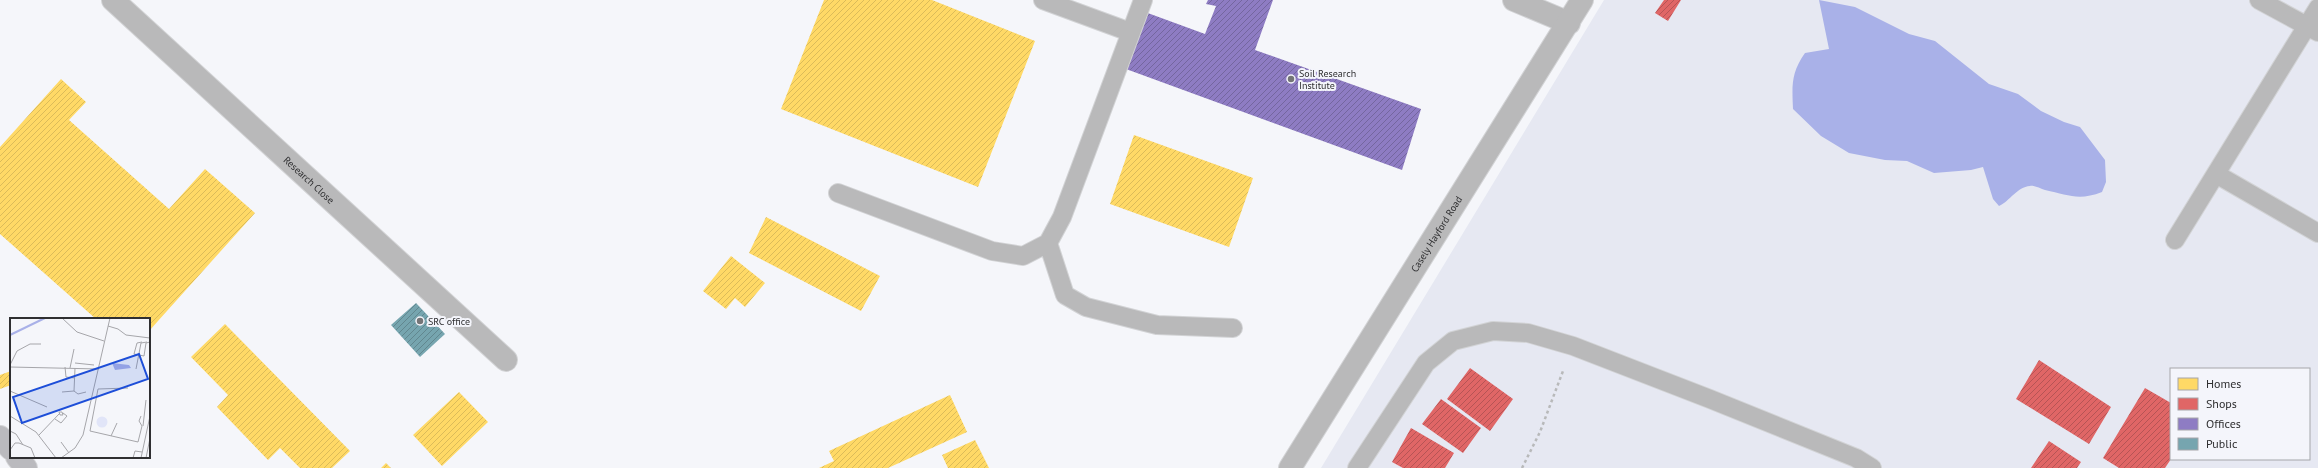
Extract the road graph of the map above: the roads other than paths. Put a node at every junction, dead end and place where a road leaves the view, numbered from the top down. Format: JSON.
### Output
{"nodes":[{"id":1,"x":113,"y":0,"type":"edge"},
{"id":2,"x":1043,"y":0,"type":"edge"},
{"id":3,"x":1143,"y":0,"type":"edge"},
{"id":4,"x":1514,"y":0,"type":"edge"},
{"id":5,"x":1582,"y":0,"type":"edge"},
{"id":6,"x":2259,"y":0,"type":"edge"},
{"id":7,"x":1074,"y":5,"type":"edge"},
{"id":8,"x":2318,"y":8,"type":"edge"},
{"id":9,"x":1569,"y":23,"type":"junction"},
{"id":10,"x":2313,"y":29,"type":"edge"},
{"id":11,"x":1130,"y":32,"type":"junction"},
{"id":12,"x":2216,"y":174,"type":"junction"},
{"id":13,"x":838,"y":193,"type":"dead end"},
{"id":14,"x":2318,"y":233,"type":"edge"},
{"id":15,"x":2175,"y":240,"type":"dead end"},
{"id":16,"x":1048,"y":243,"type":"junction"},
{"id":17,"x":1233,"y":328,"type":"dead end"},
{"id":18,"x":506,"y":360,"type":"dead end"},
{"id":19,"x":0,"y":437,"type":"edge"},
{"id":20,"x":10,"y":448,"type":"edge"},
{"id":21,"x":18,"y":458,"type":"edge"},
{"id":22,"x":26,"y":468,"type":"edge"},
{"id":23,"x":1290,"y":468,"type":"edge"},
{"id":24,"x":1356,"y":468,"type":"edge"},
{"id":25,"x":1872,"y":468,"type":"edge"}],
"edges":[{"from":1,"to":18,"type":"street","name":"Research Close"},
{"from":2,"to":7,"type":"lane"},
{"from":3,"to":11,"type":"lane"},
{"from":4,"to":9,"type":"street"},
{"from":5,"to":9,"type":"street","name":"Casely Hayford Road"},
{"from":6,"to":10,"type":"lane"},
{"from":7,"to":11,"type":"lane"},
{"from":8,"to":10,"type":"lane"},
{"from":9,"to":23,"type":"street","name":"Casely Hayford Road"},
{"from":10,"to":12,"type":"lane"},
{"from":11,"to":16,"type":"lane"},
{"from":12,"to":14,"type":"lane"},
{"from":12,"to":15,"type":"lane"},
{"from":13,"to":16,"type":"lane"},
{"from":16,"to":17,"type":"lane"},
{"from":19,"to":20,"type":"main road"},
{"from":21,"to":22,"type":"main road"},
{"from":24,"to":25,"type":"lane"}]}
